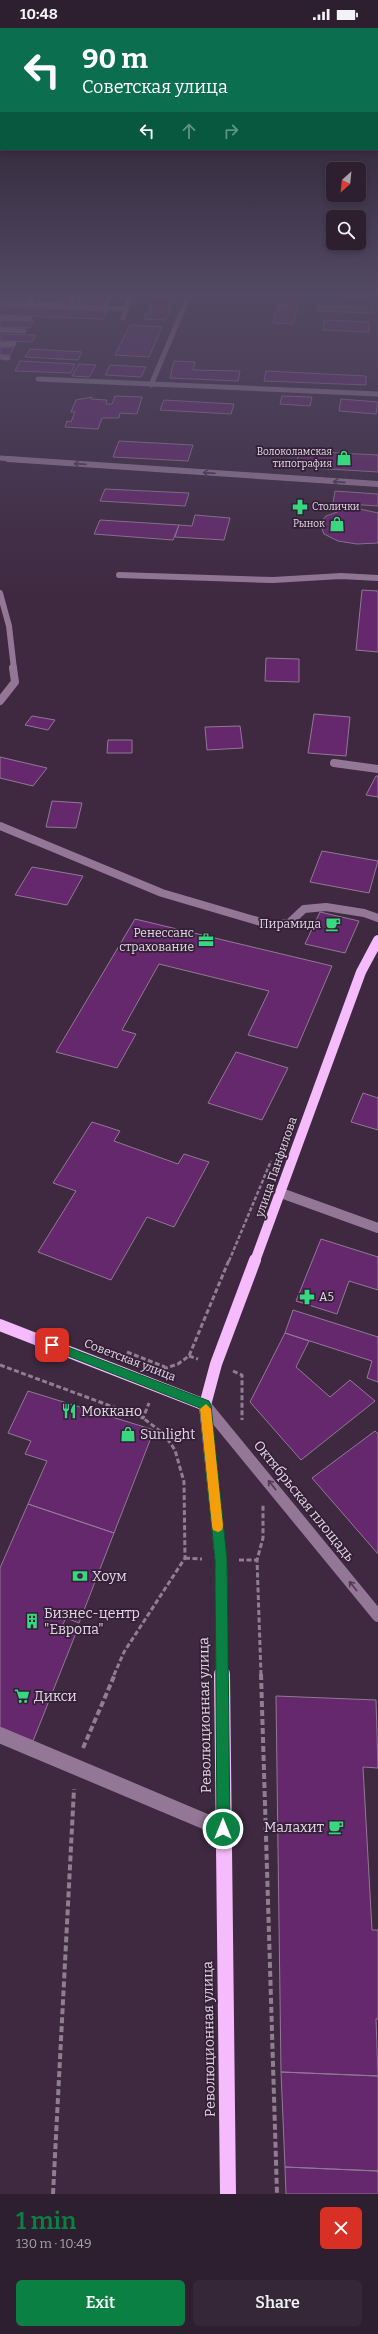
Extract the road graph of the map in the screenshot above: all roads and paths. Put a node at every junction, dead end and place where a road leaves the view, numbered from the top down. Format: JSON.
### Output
{"nodes":[{"id":1,"x":355,"y":393,"type":"edge"},
{"id":2,"x":378,"y":394,"type":"edge"},
{"id":3,"x":0,"y":458,"type":"edge"},
{"id":4,"x":378,"y":484,"type":"edge"},
{"id":5,"x":119,"y":575,"type":"dead end"},
{"id":6,"x":378,"y":578,"type":"edge"},
{"id":7,"x":0,"y":593,"type":"edge"},
{"id":8,"x":0,"y":701,"type":"edge"},
{"id":9,"x":334,"y":763,"type":"dead end"},
{"id":10,"x":378,"y":769,"type":"edge"},
{"id":11,"x":0,"y":826,"type":"edge"},
{"id":12,"x":378,"y":918,"type":"edge"},
{"id":13,"x":378,"y":940,"type":"edge"},
{"id":14,"x":271,"y":1160,"type":"dead end"},
{"id":15,"x":281,"y":1193,"type":"junction"},
{"id":16,"x":378,"y":1228,"type":"edge"},
{"id":17,"x":0,"y":1325,"type":"edge"},
{"id":18,"x":189,"y":1356,"type":"junction"},
{"id":19,"x":216,"y":1364,"type":"junction"},
{"id":20,"x":0,"y":1365,"type":"edge"},
{"id":21,"x":156,"y":1385,"type":"junction"},
{"id":22,"x":205,"y":1405,"type":"junction"},
{"id":23,"x":143,"y":1418,"type":"junction"},
{"id":24,"x":245,"y":1426,"type":"dead end"},
{"id":25,"x":262,"y":1474,"type":"junction"},
{"id":26,"x":378,"y":1616,"type":"edge"},
{"id":27,"x":0,"y":1735,"type":"edge"},
{"id":28,"x":75,"y":1767,"type":"junction"},
{"id":29,"x":223,"y":1829,"type":"junction"},
{"id":30,"x":53,"y":2194,"type":"edge"},
{"id":31,"x":228,"y":2194,"type":"edge"},
{"id":32,"x":277,"y":2194,"type":"edge"}],
"edges":[{"from":1,"to":2,"type":"street"},
{"from":4,"to":3,"type":"street","one_way":true},
{"from":5,"to":6,"type":"street"},
{"from":7,"to":8,"type":"street"},
{"from":9,"to":10,"type":"street"},
{"from":11,"to":12,"type":"street"},
{"from":13,"to":15,"type":"main road","name":"улица Панфилова"},
{"from":14,"to":18,"type":"path"},
{"from":15,"to":16,"type":"street"},
{"from":15,"to":19,"type":"main road","name":"улица Панфилова"},
{"from":17,"to":21,"type":"main road","name":"Советская улица"},
{"from":18,"to":19,"type":"path"},
{"from":18,"to":21,"type":"path"},
{"from":19,"to":22,"type":"main road","name":"улица Панфилова"},
{"from":19,"to":24,"type":"path"},
{"from":20,"to":23,"type":"path"},
{"from":21,"to":22,"type":"main road","name":"Советская улица"},
{"from":21,"to":23,"type":"path"},
{"from":22,"to":25,"type":"street","name":"Октябрьская площадь"},
{"from":22,"to":29,"type":"main road","name":"Революционная улица"},
{"from":23,"to":28,"type":"path"},
{"from":26,"to":25,"type":"street","name":"Октябрьская площадь","one_way":true},
{"from":25,"to":32,"type":"path"},
{"from":27,"to":28,"type":"street"},
{"from":28,"to":29,"type":"street"},
{"from":28,"to":30,"type":"path"},
{"from":29,"to":31,"type":"main road","name":"Революционная улица"}]}
